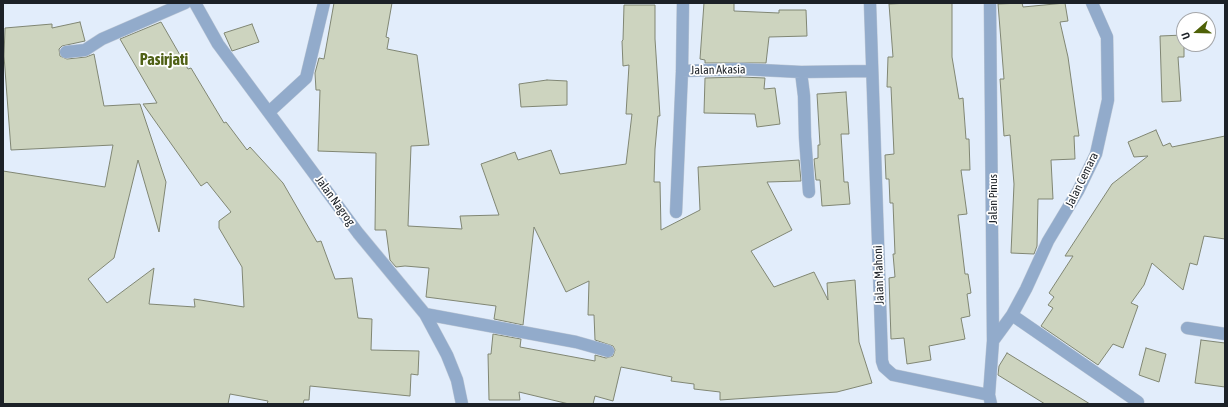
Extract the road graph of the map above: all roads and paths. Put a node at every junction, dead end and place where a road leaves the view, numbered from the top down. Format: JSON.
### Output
{"nodes":[{"id":1,"x":185,"y":3,"type":"edge"},
{"id":2,"x":195,"y":3,"type":"edge"},
{"id":3,"x":324,"y":3,"type":"edge"},
{"id":4,"x":683,"y":3,"type":"edge"},
{"id":5,"x":870,"y":3,"type":"edge"},
{"id":6,"x":990,"y":3,"type":"edge"},
{"id":7,"x":1092,"y":3,"type":"edge"},
{"id":8,"x":66,"y":52,"type":"dead end"},
{"id":9,"x":682,"y":71,"type":"junction"},
{"id":10,"x":871,"y":71,"type":"junction"},
{"id":11,"x":801,"y":72,"type":"junction"},
{"id":12,"x":269,"y":112,"type":"junction"},
{"id":13,"x":809,"y":192,"type":"dead end"},
{"id":14,"x":676,"y":212,"type":"dead end"},
{"id":15,"x":425,"y":314,"type":"junction"},
{"id":16,"x":1012,"y":315,"type":"junction"},
{"id":17,"x":1187,"y":328,"type":"dead end"},
{"id":18,"x":1225,"y":334,"type":"edge"},
{"id":19,"x":993,"y":341,"type":"junction"},
{"id":20,"x":608,"y":351,"type":"dead end"},
{"id":21,"x":990,"y":400,"type":"edge"},
{"id":22,"x":1138,"y":402,"type":"dead end"},
{"id":23,"x":462,"y":404,"type":"edge"}],
"edges":[{"from":1,"to":8,"type":"street"},
{"from":2,"to":12,"type":"street","name":"Jalan Nagrog"},
{"from":3,"to":12,"type":"street"},
{"from":4,"to":9,"type":"street"},
{"from":5,"to":10,"type":"street"},
{"from":6,"to":19,"type":"street","name":"Jalan Pinus"},
{"from":7,"to":16,"type":"street","name":"Jalan Cemara"},
{"from":9,"to":11,"type":"street","name":"Jalan Akasia"},
{"from":9,"to":14,"type":"street","name":"Jalan Akasia"},
{"from":10,"to":11,"type":"street","name":"Jalan Akasia"},
{"from":10,"to":21,"type":"street","name":"Jalan Mahoni"},
{"from":11,"to":13,"type":"street"},
{"from":12,"to":15,"type":"street","name":"Jalan Nagrog"},
{"from":15,"to":20,"type":"street"},
{"from":15,"to":23,"type":"street","name":"Jalan Nagrog"},
{"from":16,"to":19,"type":"street","name":"Jalan Cemara"},
{"from":16,"to":22,"type":"street"},
{"from":17,"to":18,"type":"street"},
{"from":19,"to":21,"type":"street","name":"Jalan Pinus"}]}
